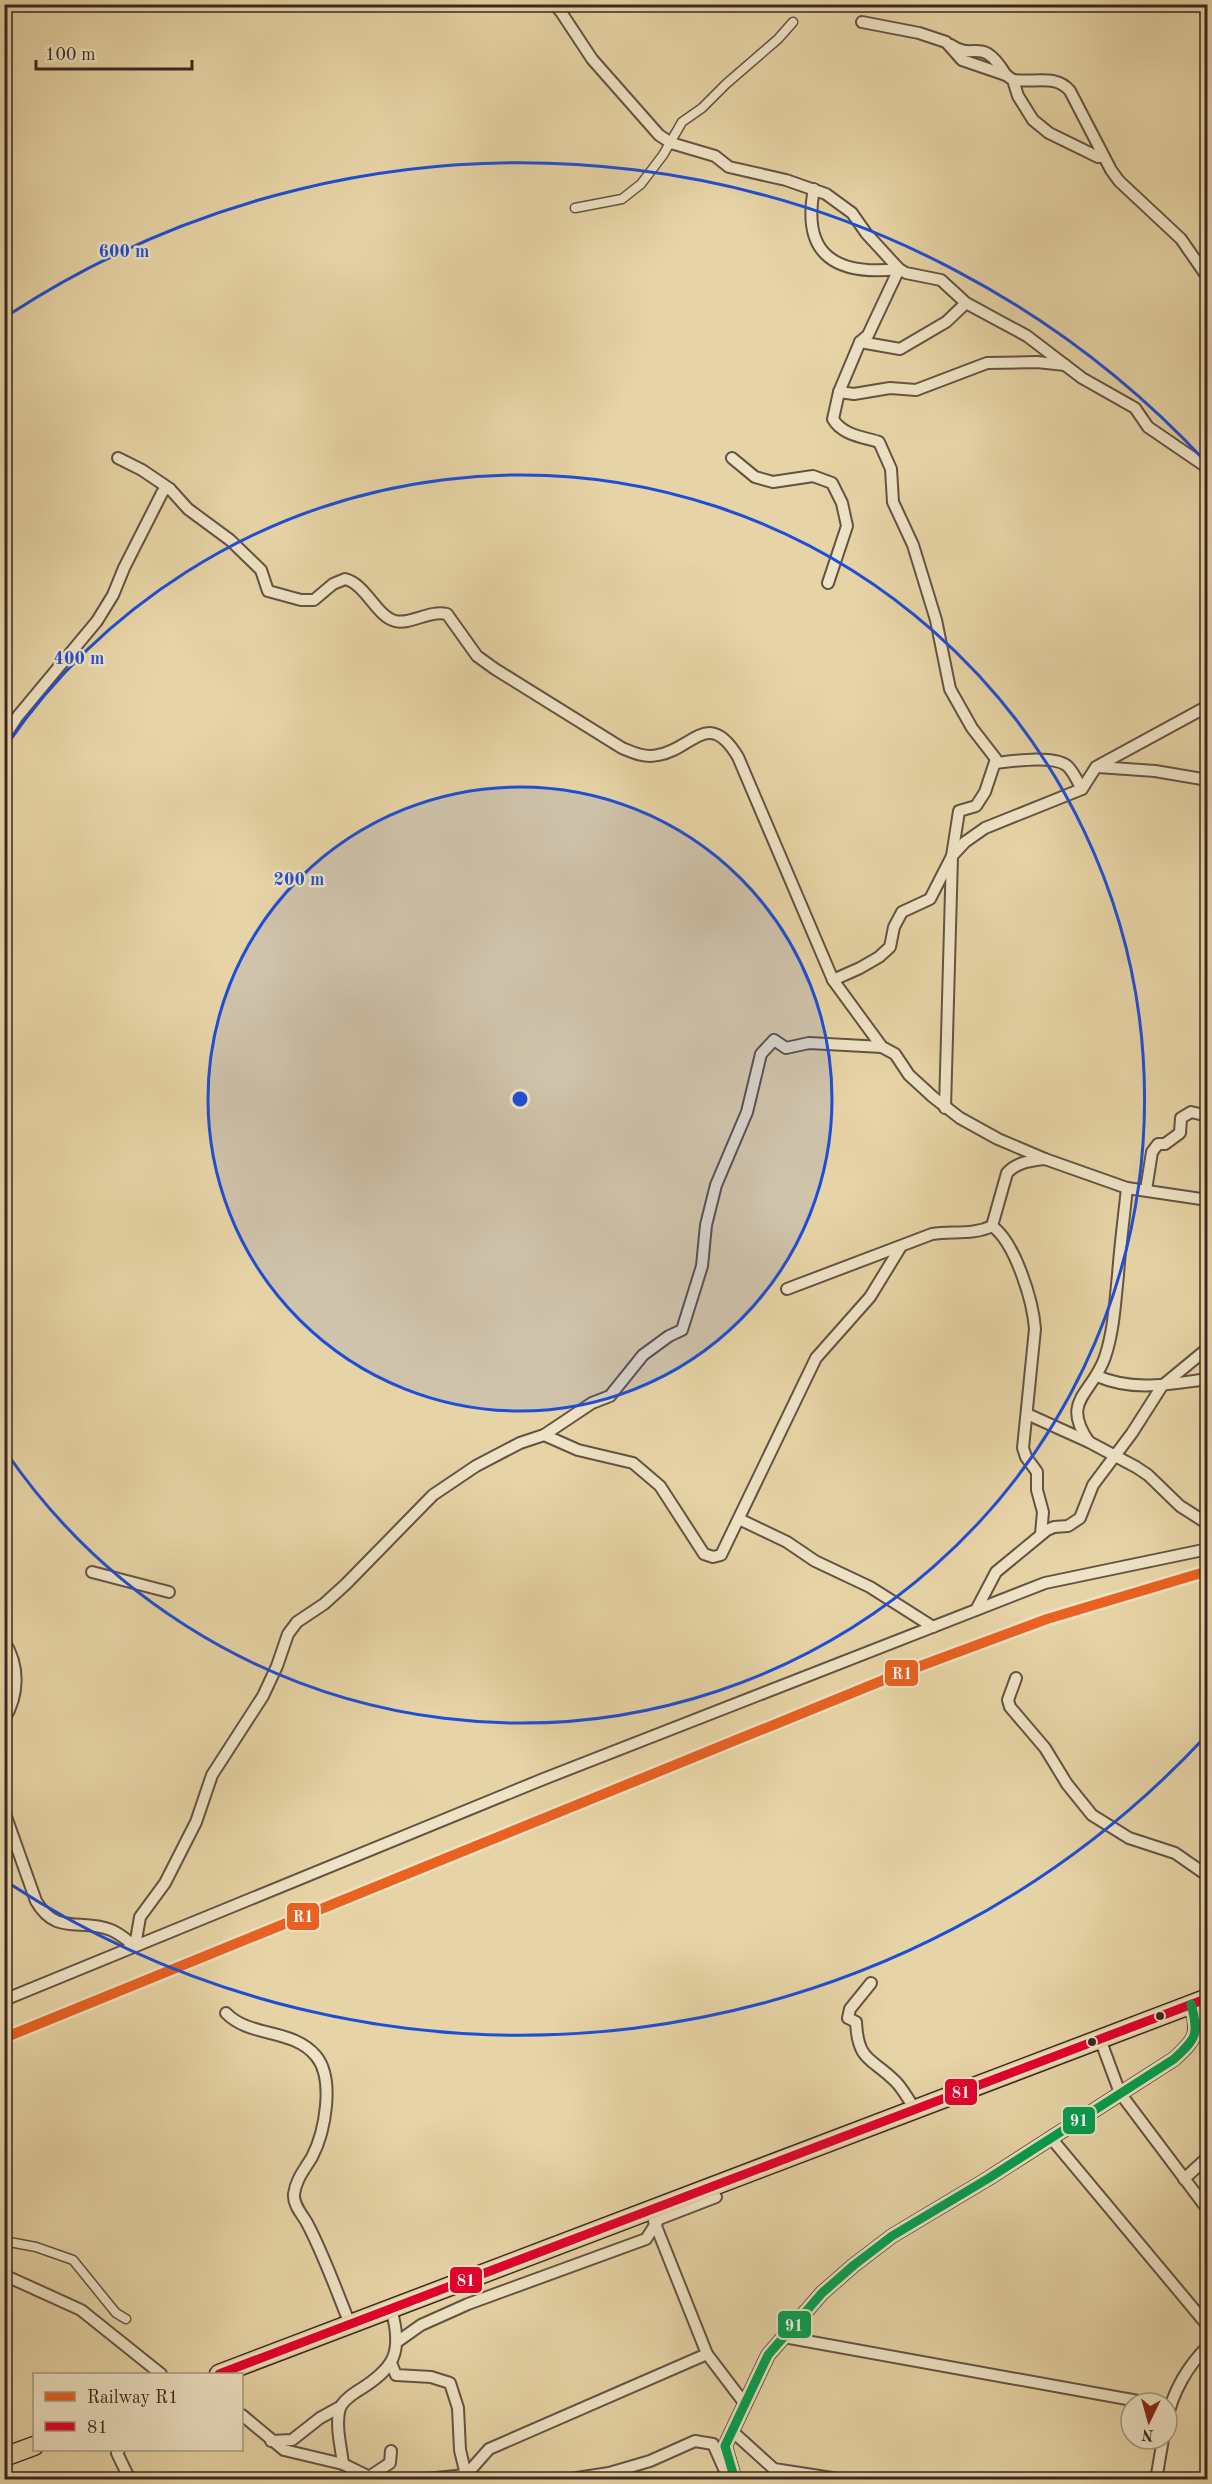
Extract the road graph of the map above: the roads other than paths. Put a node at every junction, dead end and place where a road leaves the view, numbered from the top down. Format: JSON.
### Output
{"nodes":[{"id":1,"x":554,"y":4,"type":"edge"},
{"id":2,"x":793,"y":22,"type":"dead end"},
{"id":3,"x":862,"y":22,"type":"dead end"},
{"id":4,"x":1010,"y":78,"type":"junction"},
{"id":5,"x":1104,"y":157,"type":"junction"},
{"id":6,"x":814,"y":189,"type":"junction"},
{"id":7,"x":575,"y":208,"type":"dead end"},
{"id":8,"x":899,"y":269,"type":"junction"},
{"id":9,"x":1208,"y":278,"type":"edge"},
{"id":10,"x":966,"y":303,"type":"junction"},
{"id":11,"x":860,"y":342,"type":"junction"},
{"id":12,"x":1066,"y":365,"type":"junction"},
{"id":13,"x":840,"y":392,"type":"junction"},
{"id":14,"x":118,"y":458,"type":"dead end"},
{"id":15,"x":732,"y":458,"type":"dead end"},
{"id":16,"x":1208,"y":468,"type":"edge"},
{"id":17,"x":170,"y":489,"type":"junction"},
{"id":18,"x":828,"y":583,"type":"dead end"},
{"id":19,"x":1208,"y":706,"type":"edge"},
{"id":20,"x":4,"y":737,"type":"edge"},
{"id":21,"x":996,"y":763,"type":"junction"},
{"id":22,"x":1096,"y":767,"type":"junction"},
{"id":23,"x":1208,"y":780,"type":"edge"},
{"id":24,"x":1082,"y":789,"type":"junction"},
{"id":25,"x":952,"y":855,"type":"junction"},
{"id":26,"x":833,"y":980,"type":"junction"},
{"id":27,"x":882,"y":1047,"type":"junction"},
{"id":28,"x":945,"y":1108,"type":"junction"},
{"id":29,"x":1208,"y":1116,"type":"edge"},
{"id":30,"x":1045,"y":1159,"type":"junction"},
{"id":31,"x":1127,"y":1188,"type":"junction"},
{"id":32,"x":1146,"y":1190,"type":"junction"},
{"id":33,"x":1208,"y":1200,"type":"edge"},
{"id":34,"x":992,"y":1226,"type":"junction"},
{"id":35,"x":900,"y":1248,"type":"junction"},
{"id":36,"x":787,"y":1289,"type":"dead end"},
{"id":37,"x":1208,"y":1348,"type":"edge"},
{"id":38,"x":1097,"y":1376,"type":"junction"},
{"id":39,"x":1208,"y":1378,"type":"edge"},
{"id":40,"x":1162,"y":1386,"type":"junction"},
{"id":41,"x":1027,"y":1414,"type":"junction"},
{"id":42,"x":544,"y":1435,"type":"junction"},
{"id":43,"x":1089,"y":1442,"type":"junction"},
{"id":44,"x":1115,"y":1457,"type":"junction"},
{"id":45,"x":739,"y":1519,"type":"junction"},
{"id":46,"x":1208,"y":1524,"type":"edge"},
{"id":47,"x":1041,"y":1534,"type":"junction"},
{"id":48,"x":1208,"y":1549,"type":"edge"},
{"id":49,"x":92,"y":1572,"type":"dead end"},
{"id":50,"x":169,"y":1592,"type":"dead end"},
{"id":51,"x":976,"y":1610,"type":"junction"},
{"id":52,"x":933,"y":1627,"type":"junction"},
{"id":53,"x":4,"y":1641,"type":"edge"},
{"id":54,"x":1016,"y":1678,"type":"dead end"},
{"id":55,"x":4,"y":1720,"type":"edge"},
{"id":56,"x":4,"y":1811,"type":"edge"},
{"id":57,"x":1208,"y":1876,"type":"edge"},
{"id":58,"x":135,"y":1946,"type":"junction"},
{"id":59,"x":871,"y":1983,"type":"dead end"},
{"id":60,"x":4,"y":2000,"type":"edge"},
{"id":61,"x":1199,"y":2001,"type":"edge"},
{"id":62,"x":226,"y":2013,"type":"dead end"},
{"id":63,"x":1100,"y":2039,"type":"junction"},
{"id":64,"x":1120,"y":2093,"type":"junction"},
{"id":65,"x":915,"y":2109,"type":"junction"},
{"id":66,"x":1051,"y":2138,"type":"junction"},
{"id":67,"x":1208,"y":2157,"type":"edge"},
{"id":68,"x":1184,"y":2179,"type":"junction"},
{"id":69,"x":716,"y":2197,"type":"dead end"},
{"id":70,"x":1208,"y":2210,"type":"edge"},
{"id":71,"x":654,"y":2217,"type":"junction"},
{"id":72,"x":4,"y":2241,"type":"edge"},
{"id":73,"x":4,"y":2275,"type":"edge"},
{"id":74,"x":391,"y":2309,"type":"junction"},
{"id":75,"x":126,"y":2319,"type":"dead end"},
{"id":76,"x":350,"y":2325,"type":"junction"},
{"id":77,"x":1208,"y":2326,"type":"edge"},
{"id":78,"x":784,"y":2337,"type":"junction"},
{"id":79,"x":397,"y":2342,"type":"junction"},
{"id":80,"x":1208,"y":2346,"type":"edge"},
{"id":81,"x":707,"y":2354,"type":"junction"},
{"id":82,"x":391,"y":2363,"type":"junction"},
{"id":83,"x":159,"y":2373,"type":"edge"},
{"id":84,"x":225,"y":2373,"type":"edge"},
{"id":85,"x":1176,"y":2391,"type":"edge"},
{"id":86,"x":1119,"y":2398,"type":"edge"},
{"id":87,"x":745,"y":2404,"type":"junction"},
{"id":88,"x":340,"y":2407,"type":"junction"},
{"id":89,"x":243,"y":2416,"type":"edge"},
{"id":90,"x":732,"y":2431,"type":"junction"},
{"id":91,"x":271,"y":2441,"type":"junction"},
{"id":92,"x":33,"y":2446,"type":"edge"},
{"id":93,"x":118,"y":2451,"type":"edge"},
{"id":94,"x":391,"y":2451,"type":"dead end"},
{"id":95,"x":1161,"y":2451,"type":"edge"},
{"id":96,"x":4,"y":2457,"type":"edge"},
{"id":97,"x":343,"y":2464,"type":"junction"},
{"id":98,"x":466,"y":2477,"type":"edge"},
{"id":99,"x":373,"y":2478,"type":"edge"},
{"id":100,"x":130,"y":2480,"type":"edge"},
{"id":101,"x":416,"y":2480,"type":"edge"},
{"id":102,"x":564,"y":2480,"type":"edge"},
{"id":103,"x":729,"y":2480,"type":"edge"},
{"id":104,"x":735,"y":2480,"type":"edge"},
{"id":105,"x":845,"y":2480,"type":"edge"},
{"id":106,"x":1156,"y":2480,"type":"edge"}],
"edges":[{"from":1,"to":6,"type":"street"},
{"from":2,"to":7,"type":"street"},
{"from":3,"to":4,"type":"street"},
{"from":4,"to":5,"type":"street"},
{"from":4,"to":5,"type":"street"},
{"from":5,"to":9,"type":"street"},
{"from":6,"to":8,"type":"street"},
{"from":6,"to":8,"type":"street"},
{"from":8,"to":10,"type":"street"},
{"from":8,"to":11,"type":"street"},
{"from":10,"to":11,"type":"street"},
{"from":10,"to":12,"type":"street"},
{"from":11,"to":13,"type":"street"},
{"from":12,"to":13,"type":"street"},
{"from":12,"to":16,"type":"street"},
{"from":13,"to":21,"type":"street"},
{"from":14,"to":17,"type":"street"},
{"from":15,"to":18,"type":"street"},
{"from":17,"to":20,"type":"street"},
{"from":17,"to":26,"type":"street"},
{"from":19,"to":22,"type":"street"},
{"from":21,"to":24,"type":"street"},
{"from":21,"to":25,"type":"street"},
{"from":22,"to":23,"type":"street"},
{"from":22,"to":24,"type":"street"},
{"from":24,"to":25,"type":"street"},
{"from":25,"to":26,"type":"street"},
{"from":25,"to":28,"type":"street"},
{"from":26,"to":27,"type":"street"},
{"from":27,"to":28,"type":"street"},
{"from":27,"to":42,"type":"street"},
{"from":28,"to":30,"type":"street"},
{"from":29,"to":32,"type":"street"},
{"from":30,"to":31,"type":"street"},
{"from":30,"to":34,"type":"street"},
{"from":31,"to":32,"type":"street"},
{"from":31,"to":38,"type":"street"},
{"from":32,"to":33,"type":"street"},
{"from":34,"to":35,"type":"street"},
{"from":34,"to":41,"type":"street"},
{"from":35,"to":36,"type":"street"},
{"from":35,"to":45,"type":"street"},
{"from":37,"to":40,"type":"street"},
{"from":38,"to":40,"type":"street"},
{"from":38,"to":43,"type":"street"},
{"from":39,"to":40,"type":"street"},
{"from":40,"to":44,"type":"street"},
{"from":41,"to":43,"type":"street"},
{"from":41,"to":47,"type":"street"},
{"from":42,"to":45,"type":"street"},
{"from":42,"to":58,"type":"street"},
{"from":43,"to":44,"type":"street"},
{"from":44,"to":46,"type":"street"},
{"from":44,"to":47,"type":"street"},
{"from":45,"to":52,"type":"street"},
{"from":47,"to":51,"type":"street"},
{"from":48,"to":51,"type":"street"},
{"from":49,"to":50,"type":"street"},
{"from":51,"to":52,"type":"street"},
{"from":52,"to":58,"type":"street"},
{"from":53,"to":55,"type":"street"},
{"from":54,"to":57,"type":"street"},
{"from":56,"to":58,"type":"street"},
{"from":58,"to":60,"type":"street"},
{"from":59,"to":65,"type":"street"},
{"from":61,"to":63,"type":"highway"},
{"from":61,"to":64,"type":"street"},
{"from":62,"to":76,"type":"street"},
{"from":63,"to":64,"type":"street"},
{"from":63,"to":65,"type":"highway"},
{"from":64,"to":66,"type":"street"},
{"from":64,"to":68,"type":"street"},
{"from":65,"to":71,"type":"highway"},
{"from":66,"to":77,"type":"street"},
{"from":66,"to":78,"type":"street"},
{"from":67,"to":68,"type":"street"},
{"from":68,"to":70,"type":"street"},
{"from":69,"to":71,"type":"street"},
{"from":71,"to":74,"type":"highway"},
{"from":71,"to":79,"type":"street"},
{"from":71,"to":81,"type":"street"},
{"from":72,"to":75,"type":"street"},
{"from":73,"to":83,"type":"street"},
{"from":74,"to":76,"type":"highway"},
{"from":74,"to":79,"type":"street"},
{"from":76,"to":84,"type":"highway"},
{"from":78,"to":86,"type":"street"},
{"from":78,"to":87,"type":"street"},
{"from":79,"to":82,"type":"street"},
{"from":80,"to":85,"type":"street"},
{"from":81,"to":87,"type":"street"},
{"from":81,"to":98,"type":"street"},
{"from":82,"to":88,"type":"street"},
{"from":82,"to":98,"type":"street"},
{"from":87,"to":90,"type":"street"},
{"from":88,"to":91,"type":"street"},
{"from":88,"to":97,"type":"street"},
{"from":89,"to":91,"type":"street"},
{"from":90,"to":104,"type":"street"},
{"from":90,"to":105,"type":"street"},
{"from":91,"to":97,"type":"street"},
{"from":92,"to":96,"type":"highway"},
{"from":93,"to":100,"type":"street"},
{"from":94,"to":99,"type":"street"},
{"from":95,"to":106,"type":"street"},
{"from":97,"to":99,"type":"street"},
{"from":98,"to":101,"type":"street"},
{"from":102,"to":103,"type":"street"}]}
